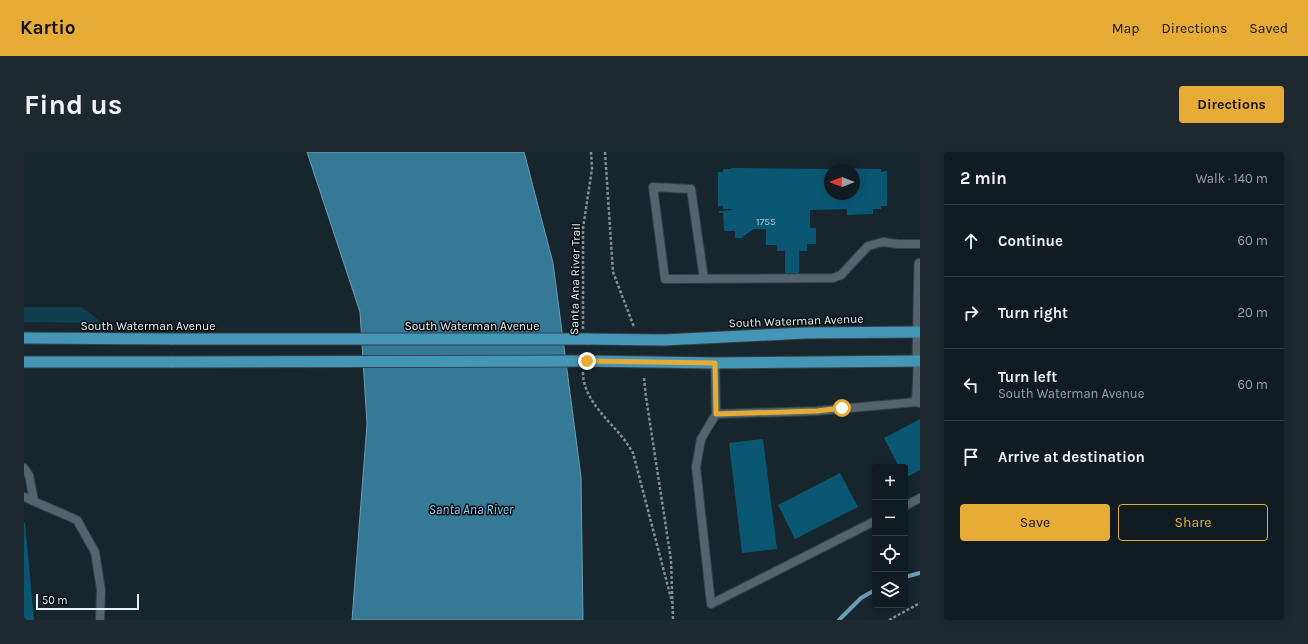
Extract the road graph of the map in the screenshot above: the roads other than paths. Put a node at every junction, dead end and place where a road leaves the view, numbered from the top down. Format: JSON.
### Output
{"nodes":[{"id":1,"x":920,"y":244,"type":"edge"},
{"id":2,"x":920,"y":264,"type":"edge"},
{"id":3,"x":704,"y":279,"type":"junction"},
{"id":4,"x":919,"y":332,"type":"edge"},
{"id":5,"x":24,"y":338,"type":"edge"},
{"id":6,"x":919,"y":361,"type":"edge"},
{"id":7,"x":24,"y":362,"type":"edge"},
{"id":8,"x":715,"y":363,"type":"junction"},
{"id":9,"x":918,"y":403,"type":"edge"},
{"id":10,"x":716,"y":414,"type":"junction"},
{"id":11,"x":24,"y":468,"type":"edge"},
{"id":12,"x":24,"y":497,"type":"edge"},
{"id":13,"x":920,"y":498,"type":"edge"},
{"id":14,"x":34,"y":501,"type":"junction"},
{"id":15,"x":908,"y":504,"type":"edge"},
{"id":16,"x":872,"y":523,"type":"edge"},
{"id":17,"x":100,"y":620,"type":"edge"}],
"edges":[{"from":1,"to":3,"type":"lane"},
{"from":2,"to":4,"type":"street"},
{"from":3,"to":3,"type":"lane"},
{"from":4,"to":5,"type":"main road","name":"South Waterman Avenue","bridge":true},
{"from":4,"to":6,"type":"street"},
{"from":6,"to":8,"type":"main road"},
{"from":6,"to":9,"type":"lane"},
{"from":7,"to":8,"type":"main road","bridge":true},
{"from":8,"to":10,"type":"lane"},
{"from":9,"to":10,"type":"lane"},
{"from":10,"to":16,"type":"lane"},
{"from":11,"to":14,"type":"lane"},
{"from":12,"to":14,"type":"lane"},
{"from":13,"to":15,"type":"lane"},
{"from":14,"to":17,"type":"lane"}]}
